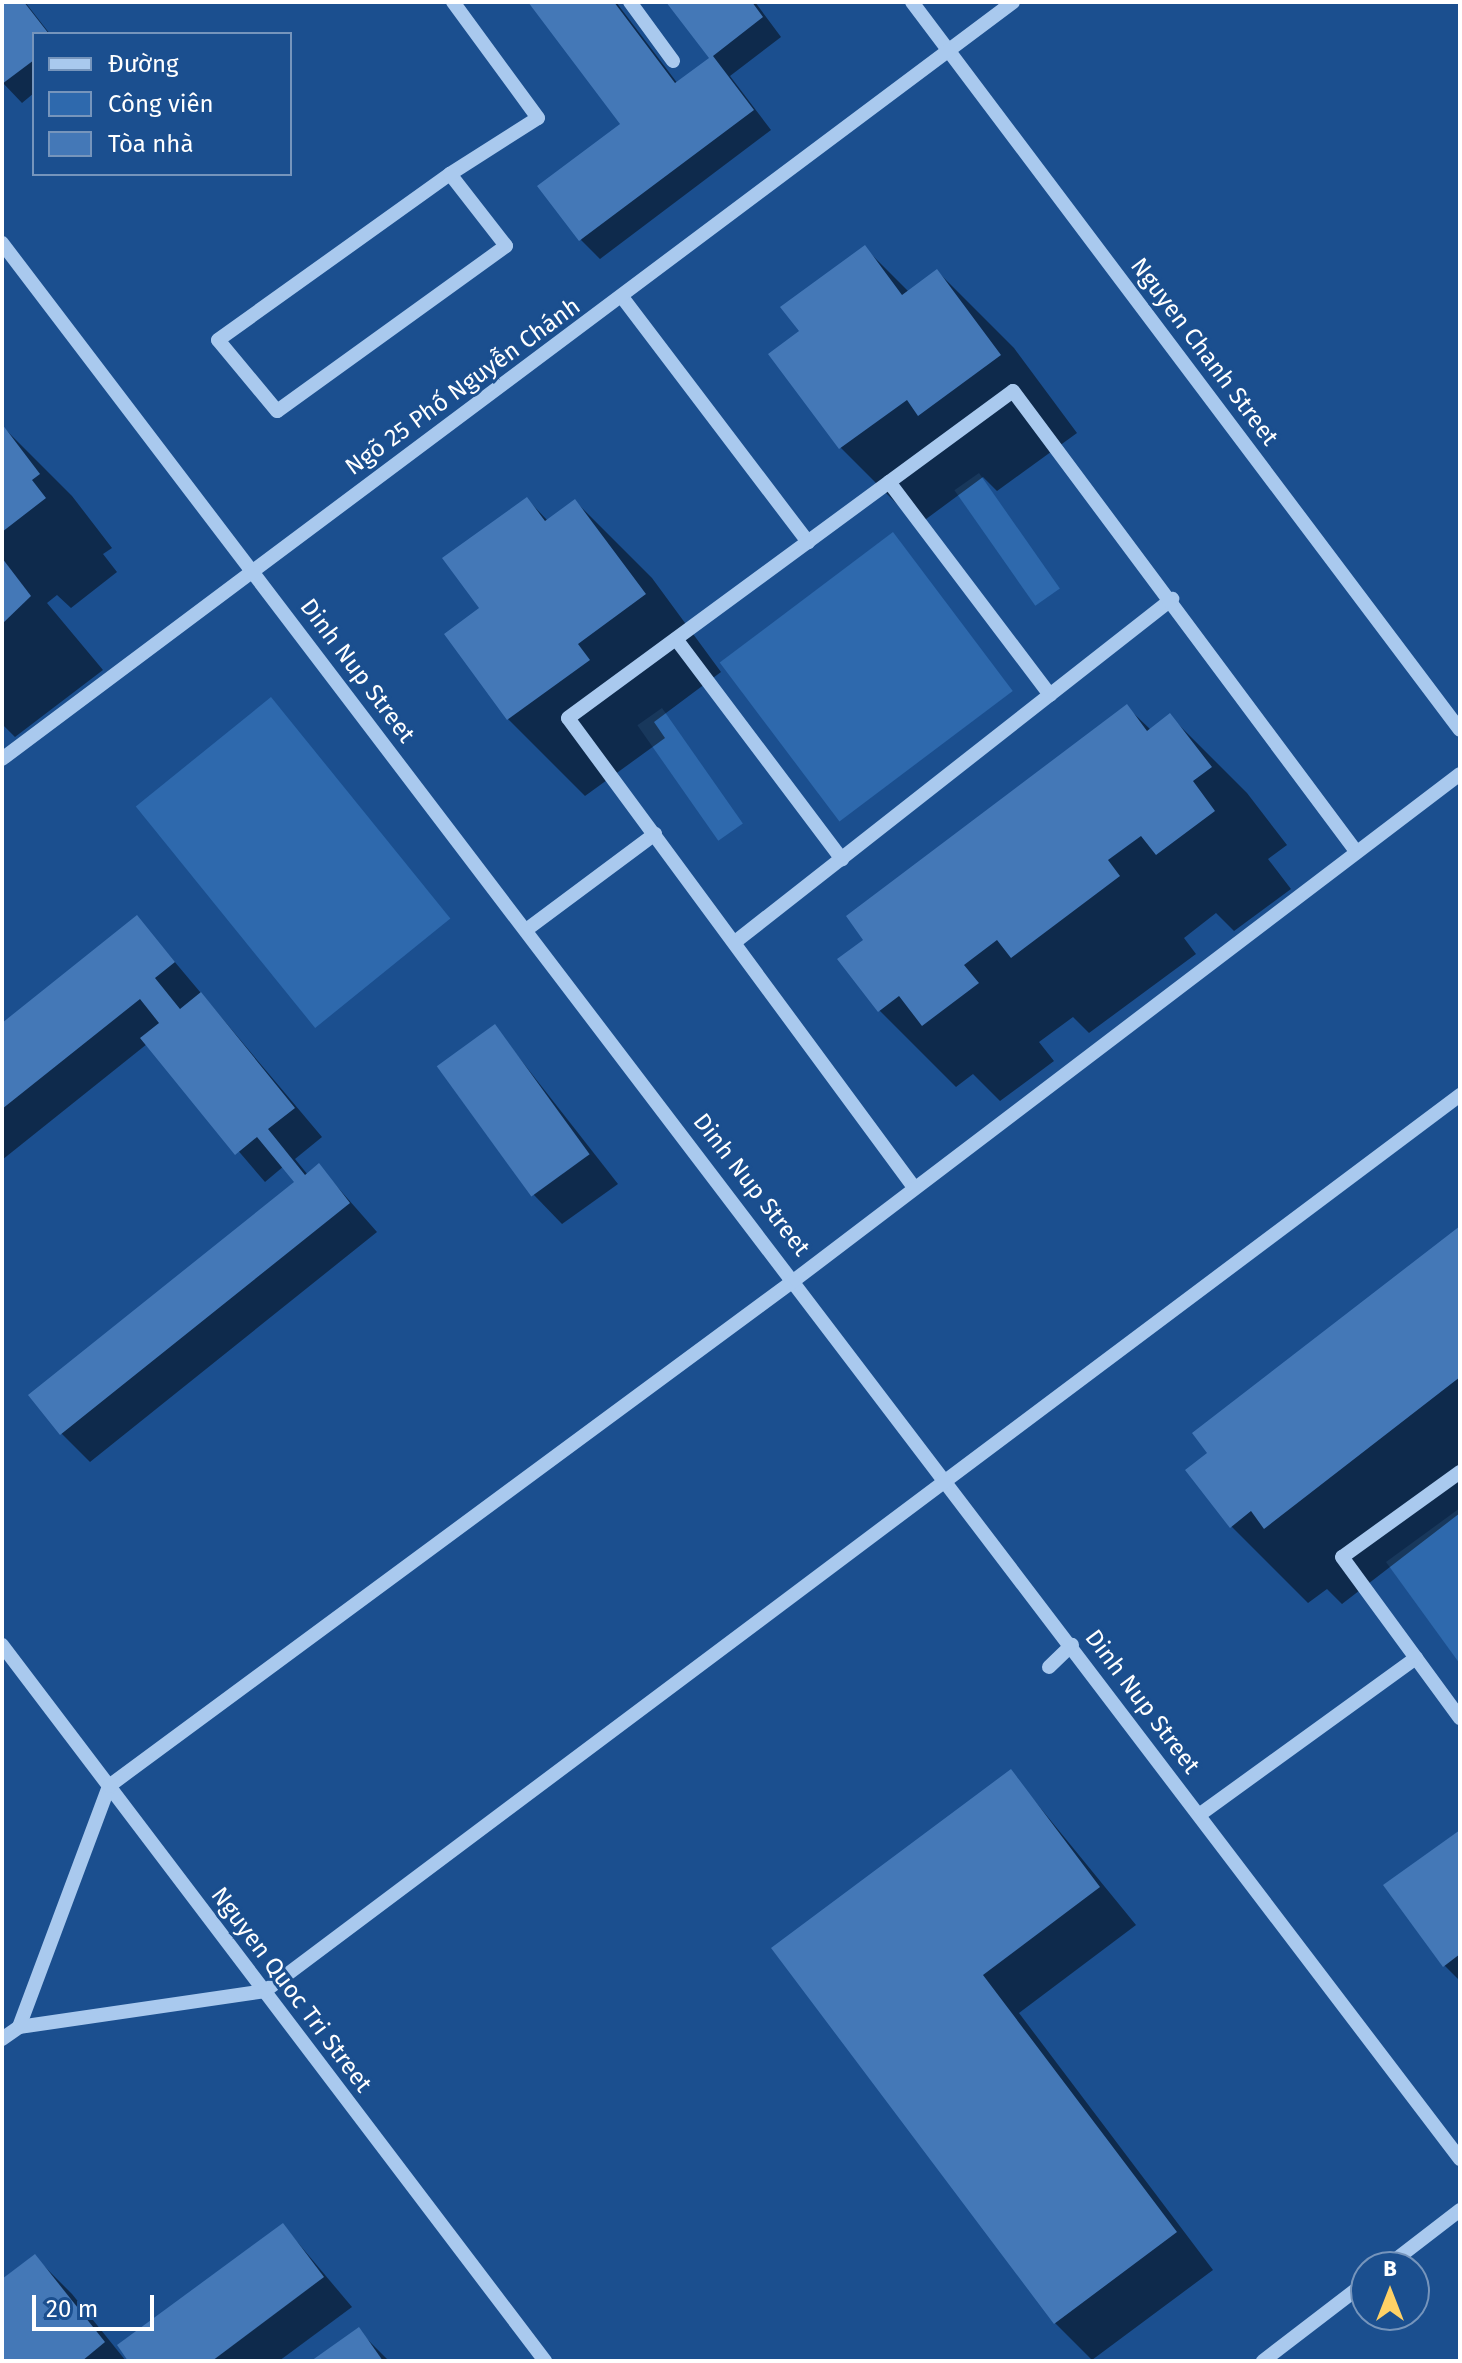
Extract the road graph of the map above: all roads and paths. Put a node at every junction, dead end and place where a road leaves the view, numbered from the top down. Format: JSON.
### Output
{"nodes":[{"id":1,"x":453,"y":2,"type":"edge"},
{"id":2,"x":630,"y":2,"type":"edge"},
{"id":3,"x":912,"y":2,"type":"edge"},
{"id":4,"x":1013,"y":2,"type":"edge"},
{"id":5,"x":947,"y":46,"type":"junction"},
{"id":6,"x":673,"y":61,"type":"dead end"},
{"id":7,"x":450,"y":174,"type":"junction"},
{"id":8,"x":2,"y":243,"type":"edge"},
{"id":9,"x":622,"y":297,"type":"junction"},
{"id":10,"x":889,"y":482,"type":"junction"},
{"id":11,"x":808,"y":542,"type":"junction"},
{"id":12,"x":251,"y":569,"type":"junction"},
{"id":13,"x":1172,"y":599,"type":"junction"},
{"id":14,"x":676,"y":639,"type":"junction"},
{"id":15,"x":1050,"y":695,"type":"junction"},
{"id":16,"x":1460,"y":730,"type":"edge"},
{"id":17,"x":2,"y":759,"type":"edge"},
{"id":18,"x":1460,"y":774,"type":"edge"},
{"id":19,"x":655,"y":834,"type":"junction"},
{"id":20,"x":1355,"y":850,"type":"junction"},
{"id":21,"x":842,"y":859,"type":"junction"},
{"id":22,"x":526,"y":930,"type":"junction"},
{"id":23,"x":735,"y":942,"type":"junction"},
{"id":24,"x":1460,"y":1095,"type":"edge"},
{"id":25,"x":913,"y":1186,"type":"junction"},
{"id":26,"x":796,"y":1279,"type":"junction"},
{"id":27,"x":1460,"y":1472,"type":"edge"},
{"id":28,"x":949,"y":1481,"type":"junction"},
{"id":29,"x":2,"y":1645,"type":"edge"},
{"id":30,"x":1072,"y":1645,"type":"junction"},
{"id":31,"x":1416,"y":1658,"type":"junction"},
{"id":32,"x":1049,"y":1667,"type":"dead end"},
{"id":33,"x":1460,"y":1718,"type":"edge"},
{"id":34,"x":109,"y":1786,"type":"junction"},
{"id":35,"x":1199,"y":1815,"type":"junction"},
{"id":36,"x":265,"y":1991,"type":"junction"},
{"id":37,"x":19,"y":2027,"type":"junction"},
{"id":38,"x":2,"y":2039,"type":"edge"},
{"id":39,"x":1460,"y":2159,"type":"edge"},
{"id":40,"x":1460,"y":2210,"type":"edge"},
{"id":41,"x":1407,"y":2251,"type":"edge"},
{"id":42,"x":1350,"y":2294,"type":"edge"},
{"id":43,"x":545,"y":2361,"type":"edge"},
{"id":44,"x":1263,"y":2361,"type":"edge"}],
"edges":[{"from":1,"to":7,"type":"street"},
{"from":2,"to":6,"type":"street"},
{"from":3,"to":5,"type":"street","name":"Nguyen Chanh Street"},
{"from":4,"to":5,"type":"street","name":"Ngõ 25 Phố Nguyễn Chánh"},
{"from":5,"to":9,"type":"street","name":"Ngõ 25 Phố Nguyễn Chánh"},
{"from":5,"to":16,"type":"street","name":"Nguyen Chanh Street"},
{"from":7,"to":7,"type":"street"},
{"from":8,"to":12,"type":"street","name":"Dinh Nup Street"},
{"from":9,"to":11,"type":"street"},
{"from":9,"to":12,"type":"street","name":"Ngõ 25 Phố Nguyễn Chánh"},
{"from":10,"to":11,"type":"street"},
{"from":10,"to":13,"type":"street"},
{"from":10,"to":15,"type":"street"},
{"from":11,"to":14,"type":"street"},
{"from":12,"to":17,"type":"street","name":"Ngõ 25 Phố Nguyễn Chánh"},
{"from":12,"to":22,"type":"street","name":"Dinh Nup Street"},
{"from":13,"to":15,"type":"street"},
{"from":13,"to":20,"type":"street"},
{"from":14,"to":19,"type":"street"},
{"from":14,"to":21,"type":"street"},
{"from":15,"to":21,"type":"street"},
{"from":18,"to":20,"type":"street"},
{"from":19,"to":22,"type":"street"},
{"from":19,"to":23,"type":"street"},
{"from":20,"to":25,"type":"street"},
{"from":21,"to":23,"type":"street"},
{"from":22,"to":26,"type":"street","name":"Dinh Nup Street"},
{"from":23,"to":25,"type":"street"},
{"from":24,"to":28,"type":"street"},
{"from":25,"to":26,"type":"street"},
{"from":26,"to":28,"type":"street","name":"Dinh Nup Street"},
{"from":26,"to":34,"type":"street"},
{"from":27,"to":31,"type":"street"},
{"from":28,"to":30,"type":"street","name":"Dinh Nup Street"},
{"from":28,"to":36,"type":"street"},
{"from":29,"to":34,"type":"street","name":"Nguyen Quoc Tri Street"},
{"from":30,"to":32,"type":"street"},
{"from":30,"to":35,"type":"street","name":"Dinh Nup Street"},
{"from":31,"to":33,"type":"street"},
{"from":31,"to":35,"type":"street"},
{"from":34,"to":36,"type":"street","name":"Nguyen Quoc Tri Street"},
{"from":34,"to":37,"type":"street"},
{"from":35,"to":39,"type":"street","name":"Dinh Nup Street"},
{"from":36,"to":37,"type":"street"},
{"from":36,"to":43,"type":"street","name":"Nguyen Quoc Tri Street"},
{"from":37,"to":38,"type":"street"},
{"from":40,"to":41,"type":"street"},
{"from":42,"to":44,"type":"street"}]}
